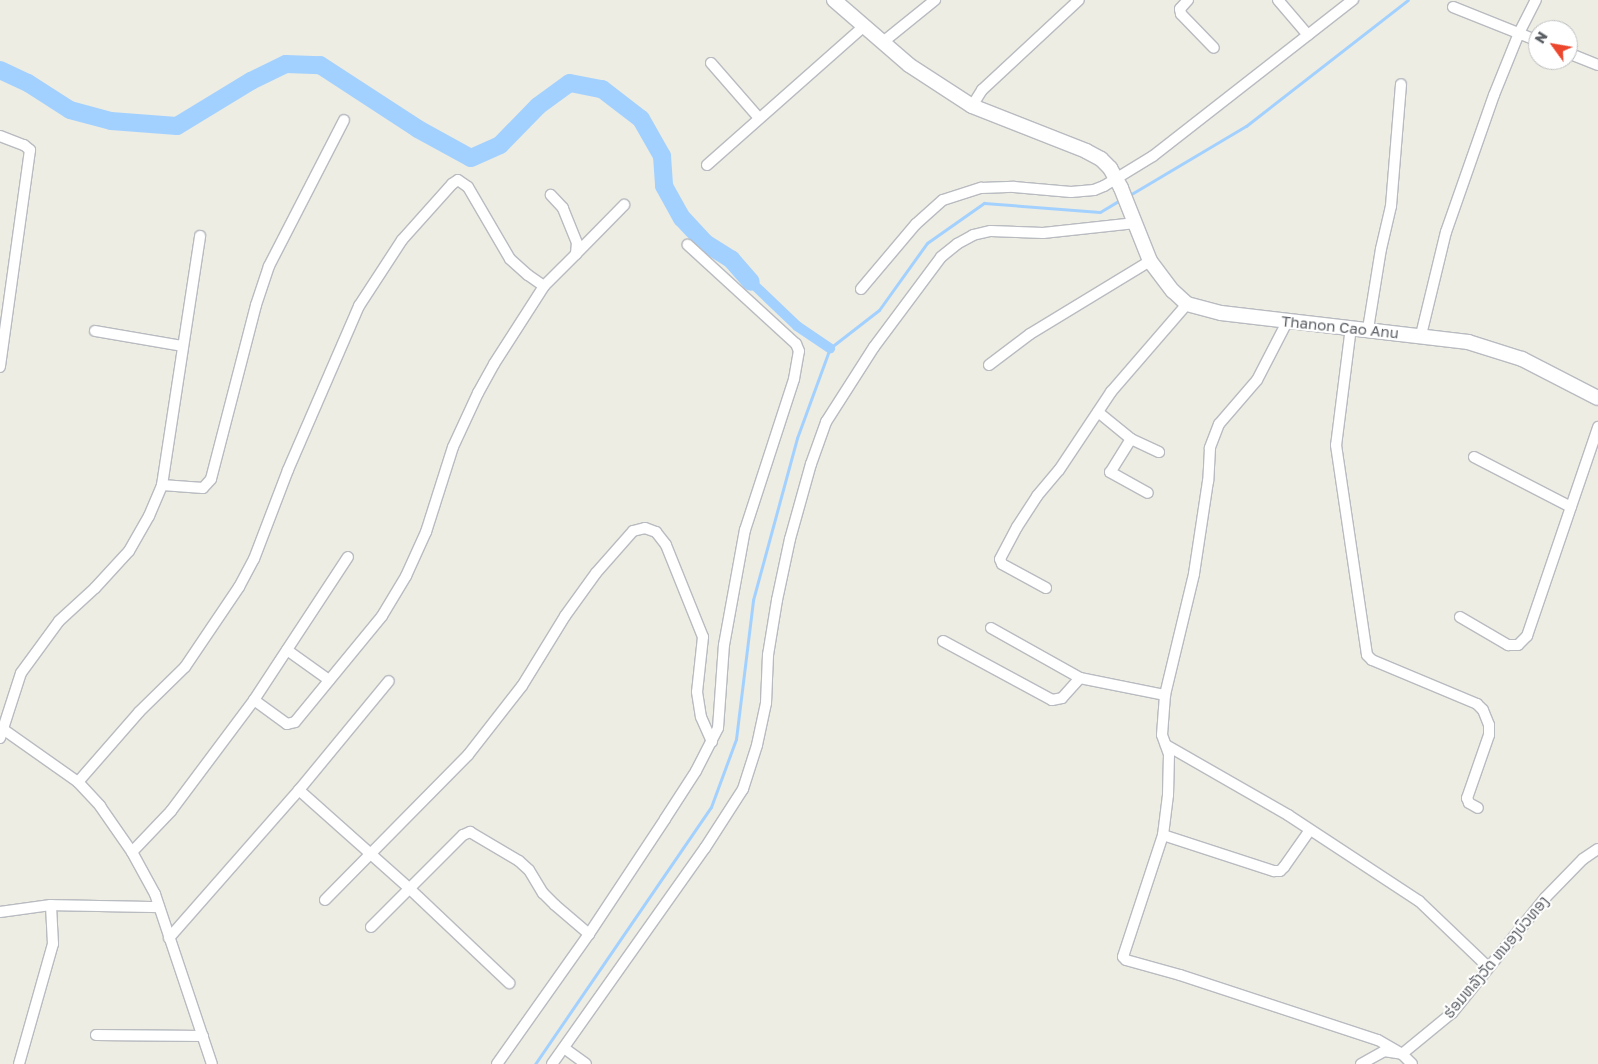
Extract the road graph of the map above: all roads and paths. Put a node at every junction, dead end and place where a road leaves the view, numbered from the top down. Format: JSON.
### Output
{"nodes":[{"id":1,"x":834,"y":0,"type":"edge"},
{"id":2,"x":935,"y":0,"type":"edge"},
{"id":3,"x":1079,"y":0,"type":"edge"},
{"id":4,"x":1188,"y":0,"type":"edge"},
{"id":5,"x":1278,"y":0,"type":"edge"},
{"id":6,"x":1353,"y":0,"type":"edge"},
{"id":7,"x":1536,"y":0,"type":"edge"},
{"id":8,"x":1453,"y":7,"type":"dead end"},
{"id":9,"x":865,"y":25,"type":"junction"},
{"id":10,"x":1519,"y":33,"type":"junction"},
{"id":11,"x":1308,"y":35,"type":"junction"},
{"id":12,"x":1528,"y":37,"type":"edge"},
{"id":13,"x":883,"y":42,"type":"junction"},
{"id":14,"x":1214,"y":48,"type":"dead end"},
{"id":15,"x":1578,"y":57,"type":"edge"},
{"id":16,"x":711,"y":63,"type":"dead end"},
{"id":17,"x":1598,"y":65,"type":"edge"},
{"id":18,"x":1401,"y":84,"type":"dead end"},
{"id":19,"x":972,"y":106,"type":"junction"},
{"id":20,"x":760,"y":118,"type":"junction"},
{"id":21,"x":344,"y":120,"type":"dead end"},
{"id":22,"x":0,"y":136,"type":"edge"},
{"id":23,"x":707,"y":166,"type":"dead end"},
{"id":24,"x":1118,"y":183,"type":"junction"},
{"id":25,"x":551,"y":195,"type":"dead end"},
{"id":26,"x":624,"y":205,"type":"dead end"},
{"id":27,"x":1135,"y":223,"type":"junction"},
{"id":28,"x":200,"y":236,"type":"dead end"},
{"id":29,"x":688,"y":245,"type":"dead end"},
{"id":30,"x":576,"y":254,"type":"junction"},
{"id":31,"x":1150,"y":261,"type":"junction"},
{"id":32,"x":544,"y":286,"type":"junction"},
{"id":33,"x":861,"y":289,"type":"dead end"},
{"id":34,"x":1187,"y":304,"type":"junction"},
{"id":35,"x":1287,"y":322,"type":"junction"},
{"id":36,"x":1350,"y":327,"type":"junction"},
{"id":37,"x":1368,"y":329,"type":"junction"},
{"id":38,"x":95,"y":331,"type":"dead end"},
{"id":39,"x":1420,"y":335,"type":"junction"},
{"id":40,"x":183,"y":346,"type":"junction"},
{"id":41,"x":989,"y":365,"type":"dead end"},
{"id":42,"x":0,"y":367,"type":"edge"},
{"id":43,"x":1598,"y":398,"type":"edge"},
{"id":44,"x":1098,"y":412,"type":"junction"},
{"id":45,"x":1598,"y":427,"type":"edge"},
{"id":46,"x":1131,"y":439,"type":"junction"},
{"id":47,"x":1159,"y":452,"type":"dead end"},
{"id":48,"x":1474,"y":457,"type":"dead end"},
{"id":49,"x":162,"y":485,"type":"junction"},
{"id":50,"x":1148,"y":493,"type":"dead end"},
{"id":51,"x":1572,"y":507,"type":"junction"},
{"id":52,"x":348,"y":557,"type":"dead end"},
{"id":53,"x":1046,"y":588,"type":"dead end"},
{"id":54,"x":1460,"y":617,"type":"dead end"},
{"id":55,"x":991,"y":628,"type":"dead end"},
{"id":56,"x":943,"y":641,"type":"dead end"},
{"id":57,"x":287,"y":650,"type":"junction"},
{"id":58,"x":1080,"y":678,"type":"junction"},
{"id":59,"x":329,"y":680,"type":"junction"},
{"id":60,"x":389,"y":682,"type":"dead end"},
{"id":61,"x":1165,"y":695,"type":"junction"},
{"id":62,"x":254,"y":700,"type":"junction"},
{"id":63,"x":1,"y":731,"type":"edge"},
{"id":64,"x":712,"y":742,"type":"junction"},
{"id":65,"x":1166,"y":745,"type":"junction"},
{"id":66,"x":78,"y":782,"type":"junction"},
{"id":67,"x":299,"y":790,"type":"junction"},
{"id":68,"x":1478,"y":808,"type":"dead end"},
{"id":69,"x":1310,"y":830,"type":"junction"},
{"id":70,"x":1163,"y":835,"type":"junction"},
{"id":71,"x":1598,"y":849,"type":"edge"},
{"id":72,"x":132,"y":852,"type":"junction"},
{"id":73,"x":371,"y":853,"type":"junction"},
{"id":74,"x":410,"y":889,"type":"junction"},
{"id":75,"x":325,"y":900,"type":"dead end"},
{"id":76,"x":51,"y":905,"type":"junction"},
{"id":77,"x":160,"y":907,"type":"junction"},
{"id":78,"x":0,"y":912,"type":"edge"},
{"id":79,"x":372,"y":927,"type":"dead end"},
{"id":80,"x":589,"y":934,"type":"junction"},
{"id":81,"x":170,"y":938,"type":"junction"},
{"id":82,"x":1488,"y":967,"type":"junction"},
{"id":83,"x":509,"y":984,"type":"dead end"},
{"id":84,"x":96,"y":1035,"type":"dead end"},
{"id":85,"x":203,"y":1036,"type":"junction"},
{"id":86,"x":564,"y":1048,"type":"junction"},
{"id":87,"x":1402,"y":1054,"type":"junction"},
{"id":88,"x":19,"y":1064,"type":"edge"},
{"id":89,"x":212,"y":1064,"type":"edge"},
{"id":90,"x":497,"y":1064,"type":"edge"},
{"id":91,"x":552,"y":1064,"type":"edge"},
{"id":92,"x":586,"y":1064,"type":"edge"},
{"id":93,"x":1361,"y":1064,"type":"edge"},
{"id":94,"x":1412,"y":1064,"type":"edge"}],
"edges":[{"from":1,"to":9,"type":"street"},
{"from":2,"to":13,"type":"street"},
{"from":3,"to":19,"type":"street"},
{"from":4,"to":14,"type":"street"},
{"from":5,"to":11,"type":"street"},
{"from":6,"to":11,"type":"street"},
{"from":7,"to":10,"type":"street"},
{"from":8,"to":10,"type":"street"},
{"from":9,"to":13,"type":"street"},
{"from":9,"to":20,"type":"street"},
{"from":10,"to":12,"type":"street"},
{"from":10,"to":39,"type":"street"},
{"from":11,"to":24,"type":"street"},
{"from":13,"to":19,"type":"street"},
{"from":15,"to":17,"type":"street"},
{"from":16,"to":20,"type":"street"},
{"from":18,"to":37,"type":"street"},
{"from":19,"to":24,"type":"street"},
{"from":20,"to":23,"type":"street"},
{"from":21,"to":49,"type":"street"},
{"from":22,"to":42,"type":"street"},
{"from":24,"to":27,"type":"street","name":"Thanon Cao Anu"},
{"from":24,"to":33,"type":"street"},
{"from":25,"to":30,"type":"street"},
{"from":26,"to":30,"type":"street"},
{"from":27,"to":31,"type":"street","name":"Thanon Cao Anu"},
{"from":27,"to":86,"type":"street"},
{"from":28,"to":40,"type":"street"},
{"from":29,"to":64,"type":"street"},
{"from":30,"to":32,"type":"street"},
{"from":31,"to":34,"type":"street","name":"Thanon Cao Anu"},
{"from":31,"to":41,"type":"street"},
{"from":32,"to":59,"type":"street"},
{"from":32,"to":66,"type":"street"},
{"from":34,"to":35,"type":"street","name":"Thanon Cao Anu"},
{"from":34,"to":44,"type":"street"},
{"from":35,"to":36,"type":"street","name":"Thanon Cao Anu"},
{"from":35,"to":61,"type":"street"},
{"from":36,"to":37,"type":"street","name":"Thanon Cao Anu"},
{"from":36,"to":68,"type":"street"},
{"from":37,"to":39,"type":"street","name":"Thanon Cao Anu"},
{"from":38,"to":40,"type":"street"},
{"from":39,"to":43,"type":"street","name":"Thanon Cao Anu"},
{"from":40,"to":49,"type":"street"},
{"from":44,"to":46,"type":"street"},
{"from":44,"to":53,"type":"street"},
{"from":45,"to":51,"type":"street"},
{"from":46,"to":47,"type":"street"},
{"from":46,"to":50,"type":"street"},
{"from":48,"to":51,"type":"street"},
{"from":49,"to":63,"type":"street"},
{"from":51,"to":54,"type":"street"},
{"from":52,"to":57,"type":"street"},
{"from":55,"to":58,"type":"street"},
{"from":56,"to":58,"type":"street"},
{"from":57,"to":59,"type":"street"},
{"from":57,"to":62,"type":"street"},
{"from":58,"to":61,"type":"street"},
{"from":59,"to":62,"type":"street"},
{"from":60,"to":67,"type":"street"},
{"from":61,"to":65,"type":"street"},
{"from":62,"to":72,"type":"street"},
{"from":63,"to":66,"type":"street"},
{"from":64,"to":73,"type":"street"},
{"from":64,"to":80,"type":"street"},
{"from":65,"to":69,"type":"street"},
{"from":65,"to":70,"type":"street"},
{"from":66,"to":72,"type":"street"},
{"from":67,"to":73,"type":"street"},
{"from":67,"to":81,"type":"street"},
{"from":69,"to":70,"type":"street"},
{"from":69,"to":82,"type":"street"},
{"from":70,"to":87,"type":"street"},
{"from":71,"to":82,"type":"street","name":"ຮ່ອມຫລັງວັດ ຫນອງບົວທອງ"},
{"from":72,"to":77,"type":"street"},
{"from":73,"to":74,"type":"street"},
{"from":73,"to":75,"type":"street"},
{"from":74,"to":79,"type":"street"},
{"from":74,"to":80,"type":"street"},
{"from":74,"to":83,"type":"street"},
{"from":76,"to":77,"type":"street"},
{"from":76,"to":78,"type":"street"},
{"from":76,"to":88,"type":"street"},
{"from":77,"to":81,"type":"street"},
{"from":80,"to":90,"type":"street"},
{"from":81,"to":85,"type":"street"},
{"from":82,"to":87,"type":"street","name":"ຮ່ອມຫລັງວັດ ຫນອງບົວທອງ"},
{"from":84,"to":85,"type":"street"},
{"from":85,"to":89,"type":"street"},
{"from":86,"to":91,"type":"street"},
{"from":86,"to":92,"type":"street"},
{"from":87,"to":93,"type":"street"},
{"from":87,"to":94,"type":"street"}]}
